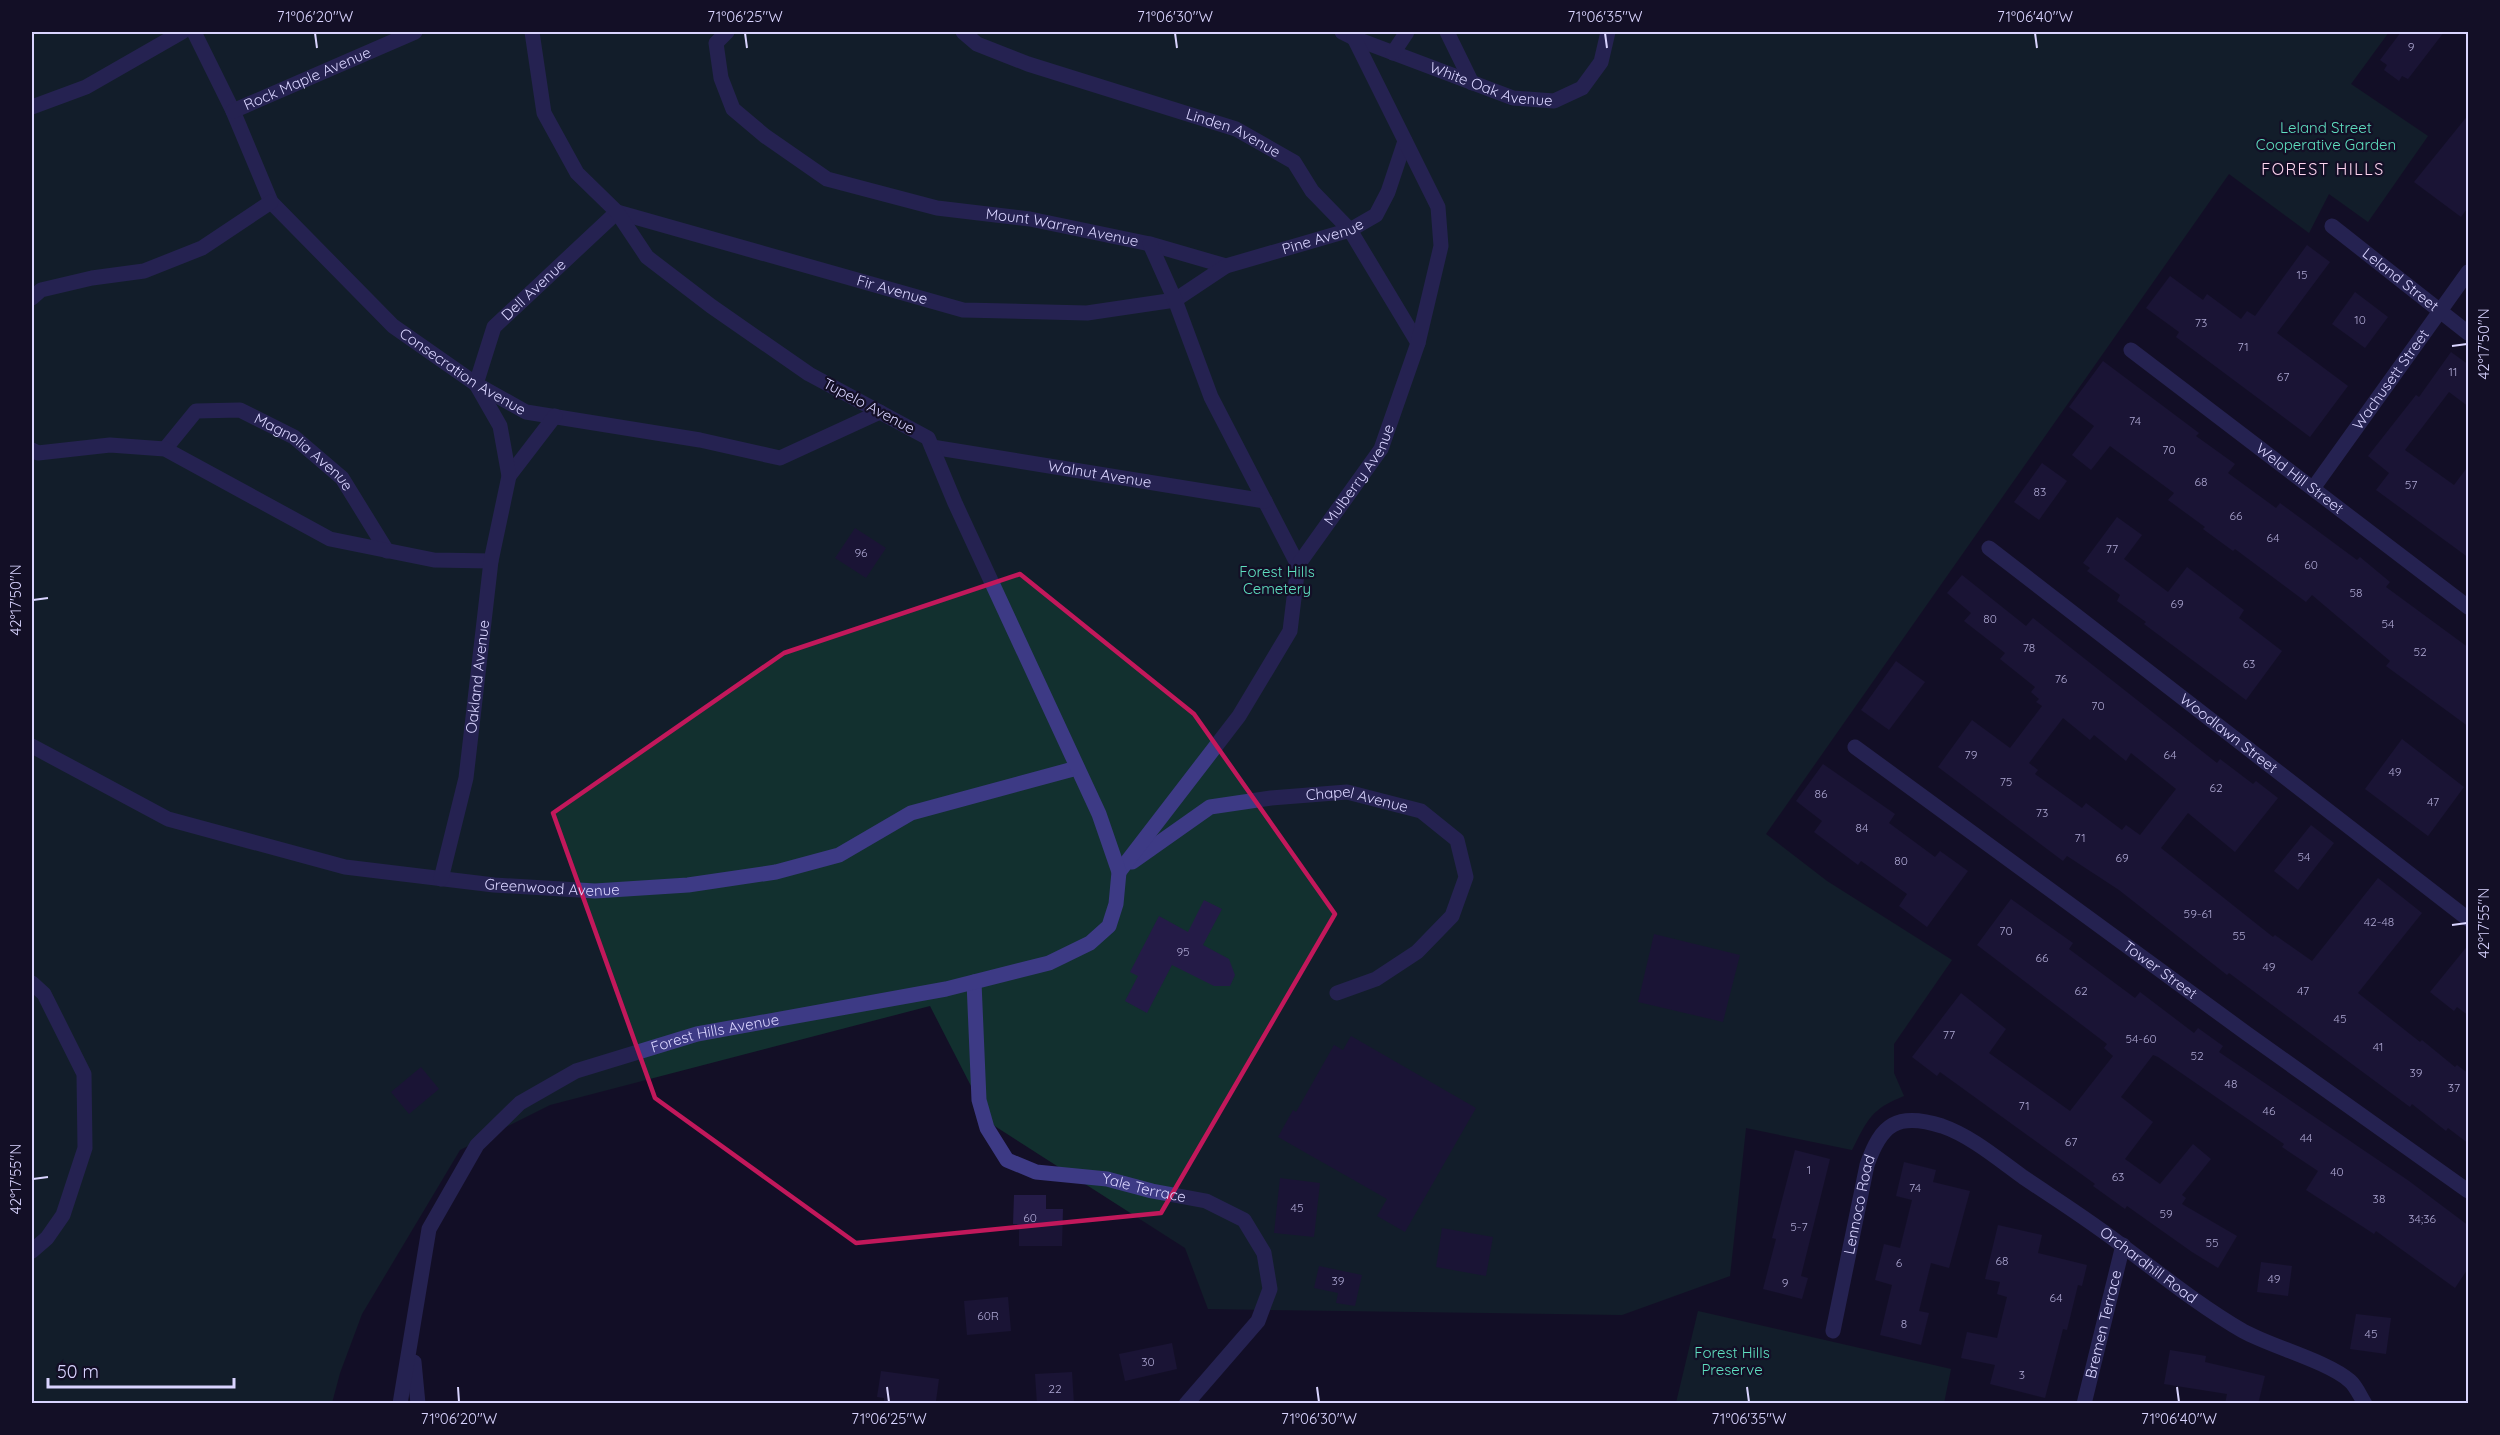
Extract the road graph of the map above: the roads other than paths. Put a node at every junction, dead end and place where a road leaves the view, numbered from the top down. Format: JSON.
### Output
{"nodes":[{"id":1,"x":182,"y":32,"type":"edge"},
{"id":2,"x":194,"y":32,"type":"edge"},
{"id":3,"x":415,"y":32,"type":"edge"},
{"id":4,"x":532,"y":32,"type":"edge"},
{"id":5,"x":727,"y":32,"type":"edge"},
{"id":6,"x":963,"y":32,"type":"edge"},
{"id":7,"x":1407,"y":32,"type":"edge"},
{"id":8,"x":1448,"y":32,"type":"edge"},
{"id":9,"x":1608,"y":32,"type":"edge"},
{"id":10,"x":1348,"y":35,"type":"edge"},
{"id":11,"x":1394,"y":53,"type":"junction"},
{"id":12,"x":1472,"y":83,"type":"junction"},
{"id":13,"x":32,"y":107,"type":"edge"},
{"id":14,"x":233,"y":111,"type":"junction"},
{"id":15,"x":1405,"y":141,"type":"junction"},
{"id":16,"x":272,"y":201,"type":"junction"},
{"id":17,"x":617,"y":212,"type":"junction"},
{"id":18,"x":2332,"y":226,"type":"dead end"},
{"id":19,"x":1350,"y":230,"type":"junction"},
{"id":20,"x":1150,"y":244,"type":"junction"},
{"id":21,"x":1226,"y":266,"type":"junction"},
{"id":22,"x":2469,"y":272,"type":"edge"},
{"id":23,"x":32,"y":298,"type":"edge"},
{"id":24,"x":1175,"y":300,"type":"junction"},
{"id":25,"x":2440,"y":312,"type":"junction"},
{"id":26,"x":2469,"y":333,"type":"edge"},
{"id":27,"x":1418,"y":343,"type":"junction"},
{"id":28,"x":2131,"y":350,"type":"dead end"},
{"id":29,"x":476,"y":384,"type":"junction"},
{"id":30,"x":880,"y":412,"type":"junction"},
{"id":31,"x":555,"y":416,"type":"junction"},
{"id":32,"x":932,"y":447,"type":"junction"},
{"id":33,"x":165,"y":449,"type":"junction"},
{"id":34,"x":34,"y":454,"type":"edge"},
{"id":35,"x":509,"y":476,"type":"junction"},
{"id":36,"x":2314,"y":487,"type":"junction"},
{"id":37,"x":1265,"y":501,"type":"junction"},
{"id":38,"x":1989,"y":548,"type":"dead end"},
{"id":39,"x":387,"y":551,"type":"junction"},
{"id":40,"x":491,"y":561,"type":"junction"},
{"id":41,"x":1298,"y":565,"type":"junction"},
{"id":42,"x":2469,"y":607,"type":"edge"},
{"id":43,"x":32,"y":746,"type":"edge"},
{"id":44,"x":1855,"y":747,"type":"dead end"},
{"id":45,"x":1077,"y":768,"type":"junction"},
{"id":46,"x":1119,"y":872,"type":"junction"},
{"id":47,"x":441,"y":879,"type":"junction"},
{"id":48,"x":2469,"y":919,"type":"edge"},
{"id":49,"x":974,"y":982,"type":"junction"},
{"id":50,"x":32,"y":983,"type":"edge"},
{"id":51,"x":1337,"y":993,"type":"dead end"},
{"id":52,"x":1931,"y":1124,"type":"joint"},
{"id":53,"x":2469,"y":1191,"type":"edge"},
{"id":54,"x":2123,"y":1245,"type":"junction"},
{"id":55,"x":32,"y":1251,"type":"edge"},
{"id":56,"x":413,"y":1329,"type":"junction"},
{"id":57,"x":1833,"y":1331,"type":"dead end"},
{"id":58,"x":400,"y":1404,"type":"edge"},
{"id":59,"x":418,"y":1404,"type":"edge"},
{"id":60,"x":1186,"y":1404,"type":"edge"},
{"id":61,"x":2084,"y":1404,"type":"edge"},
{"id":62,"x":2365,"y":1404,"type":"edge"}],
"edges":[{"from":1,"to":13,"type":"street"},
{"from":2,"to":14,"type":"street","name":"Consecration Avenue"},
{"from":3,"to":14,"type":"street","name":"Rock Maple Avenue"},
{"from":4,"to":17,"type":"street","name":"Tupelo Avenue"},
{"from":5,"to":20,"type":"street","name":"Mount Warren Avenue"},
{"from":6,"to":19,"type":"street","name":"Linden Avenue"},
{"from":7,"to":11,"type":"street"},
{"from":8,"to":12,"type":"street"},
{"from":9,"to":12,"type":"street","name":"White Oak Avenue"},
{"from":10,"to":11,"type":"street","name":"White Oak Avenue"},
{"from":10,"to":15,"type":"street","name":"Mulberry Avenue"},
{"from":11,"to":12,"type":"street","name":"White Oak Avenue"},
{"from":14,"to":16,"type":"street","name":"Consecration Avenue"},
{"from":15,"to":19,"type":"street","name":"Pine Avenue"},
{"from":15,"to":27,"type":"street","name":"Mulberry Avenue"},
{"from":16,"to":23,"type":"street"},
{"from":16,"to":29,"type":"street","name":"Consecration Avenue"},
{"from":17,"to":24,"type":"street","name":"Fir Avenue"},
{"from":17,"to":29,"type":"street","name":"Dell Avenue"},
{"from":17,"to":30,"type":"street","name":"Tupelo Avenue"},
{"from":18,"to":25,"type":"street","name":"Leland Street"},
{"from":19,"to":21,"type":"street","name":"Pine Avenue"},
{"from":19,"to":27,"type":"street","name":"Linden Avenue"},
{"from":20,"to":21,"type":"street"},
{"from":20,"to":24,"type":"street","name":"Mount Warren Avenue"},
{"from":21,"to":24,"type":"street","name":"Pine Avenue"},
{"from":22,"to":25,"type":"street","name":"Wachusett Street"},
{"from":24,"to":37,"type":"street","name":"Mount Warren Avenue"},
{"from":25,"to":26,"type":"street","name":"Leland Street"},
{"from":25,"to":36,"type":"street","name":"Wachusett Street"},
{"from":27,"to":41,"type":"street","name":"Mulberry Avenue"},
{"from":28,"to":36,"type":"street","name":"Weld Hill Street"},
{"from":29,"to":31,"type":"street","name":"Consecration Avenue"},
{"from":29,"to":35,"type":"street","name":"Oakland Avenue"},
{"from":30,"to":31,"type":"street","name":"Consecration Avenue"},
{"from":30,"to":32,"type":"street","name":"Tupelo Avenue"},
{"from":31,"to":35,"type":"street","name":"Oakland Avenue"},
{"from":32,"to":37,"type":"street","name":"Walnut Avenue"},
{"from":32,"to":45,"type":"street","name":"Tupelo Avenue"},
{"from":33,"to":34,"type":"street"},
{"from":33,"to":39,"type":"street"},
{"from":33,"to":39,"type":"street","name":"Magnolia Avenue"},
{"from":35,"to":40,"type":"street","name":"Oakland Avenue"},
{"from":36,"to":42,"type":"street","name":"Weld Hill Street"},
{"from":37,"to":41,"type":"street","name":"Mount Warren Avenue"},
{"from":38,"to":48,"type":"street","name":"Woodlawn Street"},
{"from":39,"to":40,"type":"street"},
{"from":40,"to":47,"type":"street","name":"Oakland Avenue"},
{"from":41,"to":46,"type":"street","name":"Mulberry Avenue"},
{"from":43,"to":47,"type":"street","name":"Greenwood Avenue"},
{"from":44,"to":53,"type":"street","name":"Tower Street"},
{"from":45,"to":46,"type":"street","name":"Tupelo Avenue"},
{"from":45,"to":47,"type":"street","name":"Greenwood Avenue"},
{"from":46,"to":49,"type":"street","name":"Forest Hills Avenue"},
{"from":46,"to":51,"type":"street","name":"Chapel Avenue"},
{"from":49,"to":56,"type":"street","name":"Forest Hills Avenue"},
{"from":49,"to":60,"type":"street","name":"Yale Terrace"},
{"from":50,"to":55,"type":"street"},
{"from":52,"to":54,"type":"street","name":"Orchardhill Road"},
{"from":52,"to":57,"type":"street","name":"Lennoco Road"},
{"from":54,"to":61,"type":"street","name":"Bremen Terrace"},
{"from":54,"to":62,"type":"street","name":"Orchardhill Road"},
{"from":56,"to":58,"type":"street","name":"Forest Hills Avenue"},
{"from":56,"to":59,"type":"street","name":"Forest Hills Avenue"}]}
